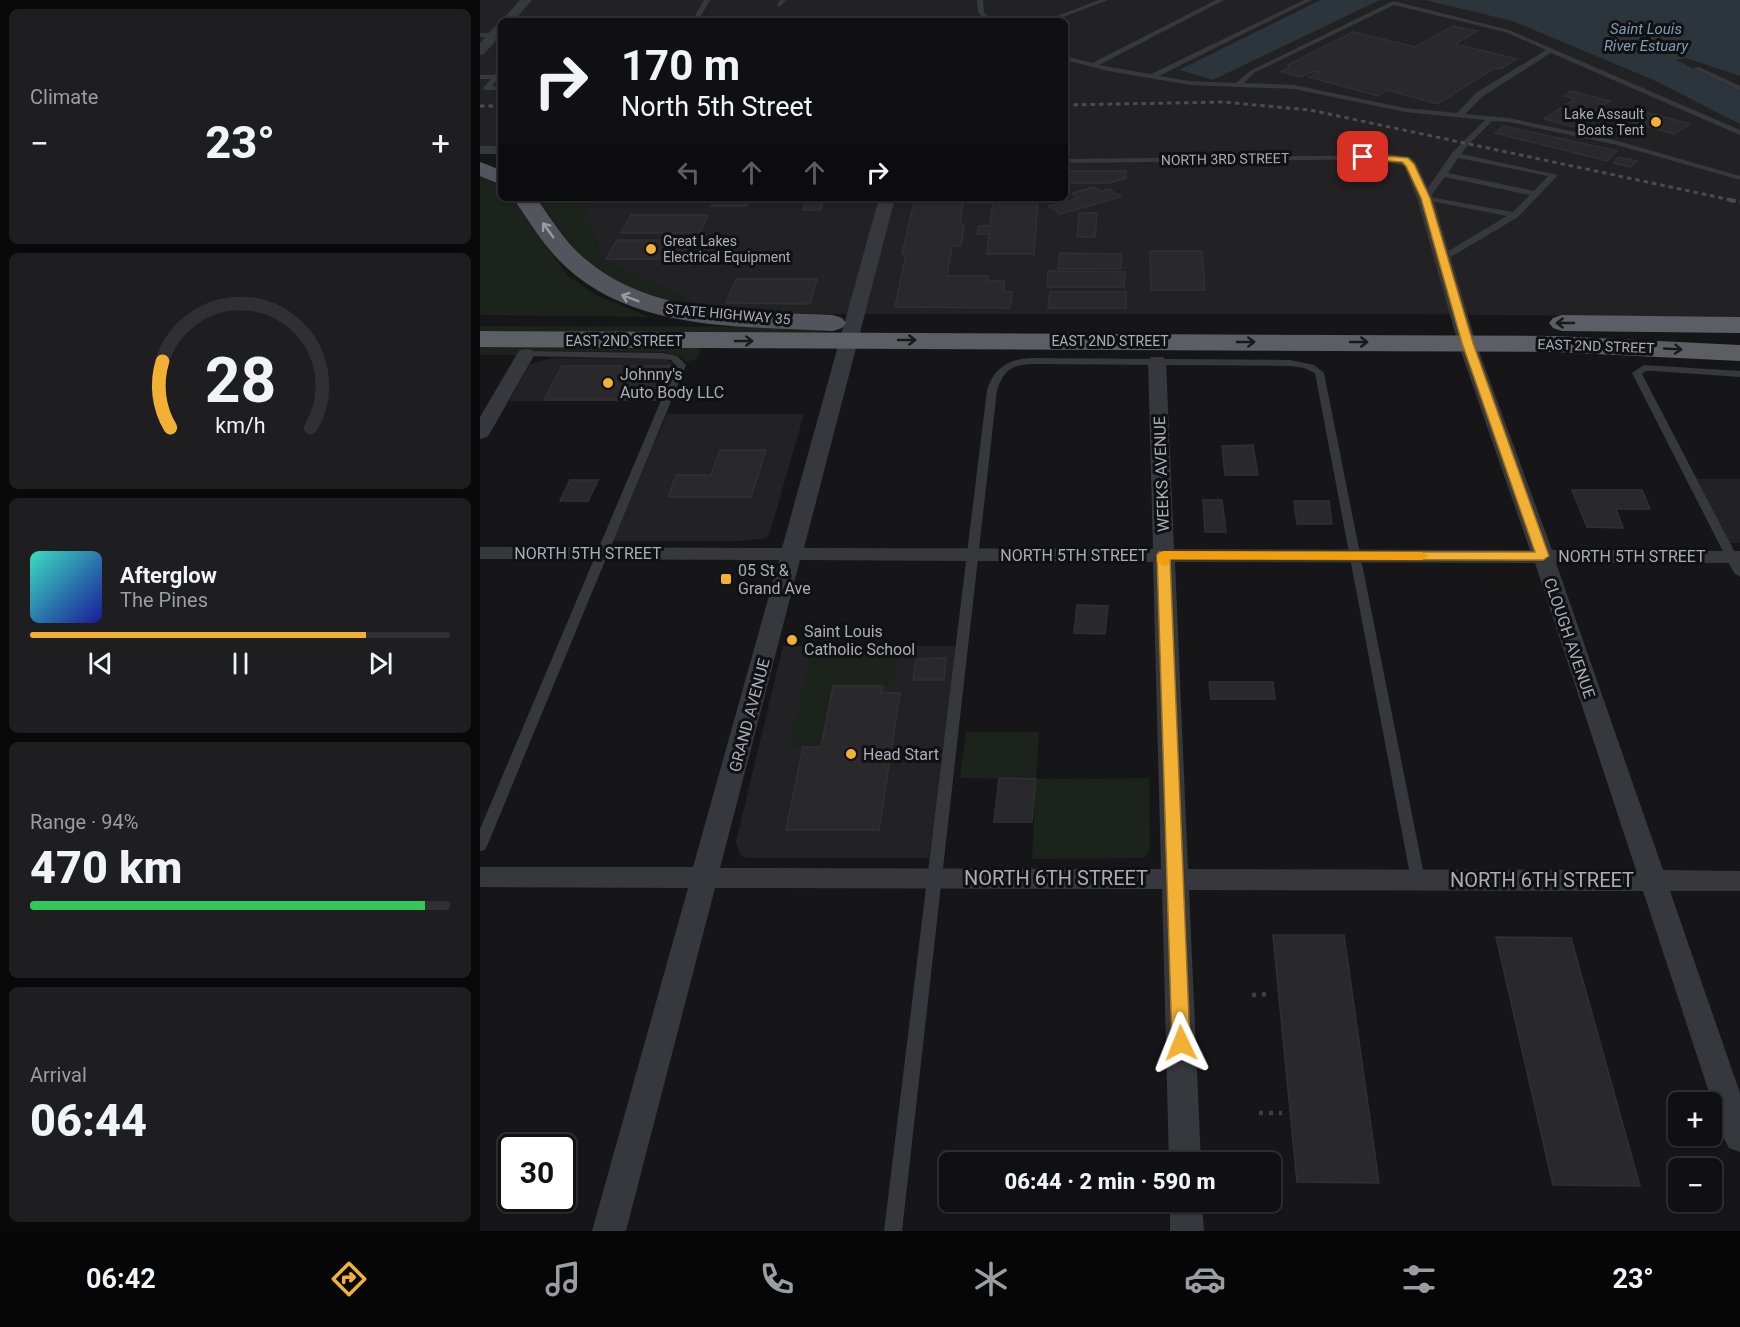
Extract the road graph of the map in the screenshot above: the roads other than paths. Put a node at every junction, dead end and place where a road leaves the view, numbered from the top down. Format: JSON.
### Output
{"nodes":[{"id":1,"x":525,"y":0,"type":"edge"},
{"id":2,"x":707,"y":0,"type":"edge"},
{"id":3,"x":980,"y":0,"type":"edge"},
{"id":4,"x":1104,"y":0,"type":"edge"},
{"id":5,"x":1221,"y":0,"type":"edge"},
{"id":6,"x":1309,"y":0,"type":"edge"},
{"id":7,"x":510,"y":18,"type":"edge"},
{"id":8,"x":697,"y":18,"type":"edge"},
{"id":9,"x":986,"y":18,"type":"edge"},
{"id":10,"x":1055,"y":18,"type":"edge"},
{"id":11,"x":498,"y":32,"type":"edge"},
{"id":12,"x":498,"y":33,"type":"edge"},
{"id":13,"x":480,"y":35,"type":"edge"},
{"id":14,"x":1551,"y":50,"type":"junction"},
{"id":15,"x":480,"y":51,"type":"edge"},
{"id":16,"x":1068,"y":59,"type":"edge"},
{"id":17,"x":1093,"y":66,"type":"junction"},
{"id":18,"x":1697,"y":68,"type":"dead end"},
{"id":19,"x":498,"y":74,"type":"edge"},
{"id":20,"x":480,"y":77,"type":"edge"},
{"id":21,"x":1151,"y":77,"type":"junction"},
{"id":22,"x":1236,"y":86,"type":"junction"},
{"id":23,"x":498,"y":88,"type":"edge"},
{"id":24,"x":1740,"y":89,"type":"edge"},
{"id":25,"x":1459,"y":115,"type":"junction"},
{"id":26,"x":1492,"y":117,"type":"junction"},
{"id":27,"x":1740,"y":133,"type":"edge"},
{"id":28,"x":480,"y":150,"type":"edge"},
{"id":29,"x":498,"y":150,"type":"edge"},
{"id":30,"x":1455,"y":155,"type":"junction"},
{"id":31,"x":1385,"y":157,"type":"joint"},
{"id":32,"x":1068,"y":161,"type":"edge"},
{"id":33,"x":480,"y":168,"type":"edge"},
{"id":34,"x":1443,"y":174,"type":"junction"},
{"id":35,"x":498,"y":177,"type":"edge"},
{"id":36,"x":1740,"y":178,"type":"edge"},
{"id":37,"x":1536,"y":194,"type":"junction"},
{"id":38,"x":1425,"y":198,"type":"junction"},
{"id":39,"x":526,"y":201,"type":"edge"},
{"id":40,"x":886,"y":201,"type":"edge"},
{"id":41,"x":1515,"y":215,"type":"junction"},
{"id":42,"x":1443,"y":258,"type":"junction"},
{"id":43,"x":480,"y":323,"type":"edge"},
{"id":44,"x":1740,"y":325,"type":"edge"},
{"id":45,"x":845,"y":328,"type":"junction"},
{"id":46,"x":1464,"y":333,"type":"junction"},
{"id":47,"x":480,"y":339,"type":"edge"},
{"id":48,"x":1740,"y":353,"type":"edge"},
{"id":49,"x":526,"y":354,"type":"joint"},
{"id":50,"x":1156,"y":361,"type":"junction"},
{"id":51,"x":1740,"y":374,"type":"edge"},
{"id":52,"x":480,"y":434,"type":"edge"},
{"id":53,"x":480,"y":553,"type":"edge"},
{"id":54,"x":602,"y":553,"type":"junction"},
{"id":55,"x":792,"y":554,"type":"junction"},
{"id":56,"x":974,"y":554,"type":"junction"},
{"id":57,"x":1163,"y":555,"type":"junction"},
{"id":58,"x":1355,"y":555,"type":"junction"},
{"id":59,"x":1543,"y":556,"type":"junction"},
{"id":60,"x":1737,"y":562,"type":"edge"},
{"id":61,"x":480,"y":846,"type":"edge"},
{"id":62,"x":480,"y":877,"type":"edge"},
{"id":63,"x":705,"y":877,"type":"junction"},
{"id":64,"x":936,"y":878,"type":"junction"},
{"id":65,"x":1175,"y":879,"type":"junction"},
{"id":66,"x":1418,"y":880,"type":"junction"},
{"id":67,"x":1653,"y":881,"type":"junction"},
{"id":68,"x":1740,"y":881,"type":"edge"},
{"id":69,"x":1740,"y":1138,"type":"edge"},
{"id":70,"x":1185,"y":1152,"type":"edge"},
{"id":71,"x":1186,"y":1212,"type":"edge"},
{"id":72,"x":609,"y":1231,"type":"edge"},
{"id":73,"x":893,"y":1231,"type":"edge"},
{"id":74,"x":1187,"y":1231,"type":"edge"}],
"edges":[{"from":1,"to":7,"type":"street"},
{"from":2,"to":8,"type":"lane"},
{"from":3,"to":9,"type":"lane"},
{"from":4,"to":10,"type":"lane"},
{"from":5,"to":17,"type":"lane"},
{"from":6,"to":21,"type":"lane"},
{"from":11,"to":13,"type":"lane"},
{"from":12,"to":15,"type":"street"},
{"from":14,"to":22,"type":"lane"},
{"from":14,"to":25,"type":"lane"},
{"from":14,"to":27,"type":"lane"},
{"from":16,"to":17,"type":"lane"},
{"from":17,"to":21,"type":"lane"},
{"from":18,"to":24,"type":"lane"},
{"from":19,"to":20,"type":"lane"},
{"from":19,"to":23,"type":"lane"},
{"from":21,"to":22,"type":"lane"},
{"from":22,"to":25,"type":"lane"},
{"from":25,"to":26,"type":"lane"},
{"from":26,"to":30,"type":"lane"},
{"from":26,"to":36,"type":"lane"},
{"from":28,"to":29,"type":"street"},
{"from":30,"to":34,"type":"lane"},
{"from":30,"to":37,"type":"lane"},
{"from":31,"to":32,"type":"lane","name":"NORTH 3RD STREET"},
{"from":31,"to":38,"type":"street","name":"CLOUGH AVENUE"},
{"from":33,"to":35,"type":"main road"},
{"from":34,"to":37,"type":"lane"},
{"from":34,"to":38,"type":"lane"},
{"from":37,"to":41,"type":"lane"},
{"from":38,"to":41,"type":"lane"},
{"from":38,"to":42,"type":"street","name":"CLOUGH AVENUE"},
{"from":45,"to":39,"type":"main road","name":"STATE HIGHWAY 35","one_way":true},
{"from":40,"to":45,"type":"street","name":"GRAND AVENUE"},
{"from":41,"to":42,"type":"lane"},
{"from":42,"to":46,"type":"street","name":"CLOUGH AVENUE"},
{"from":43,"to":45,"type":"highway","name":"EAST 2ND STREET"},
{"from":44,"to":46,"type":"highway","name":"EAST 2ND STREET","one_way":true},
{"from":45,"to":46,"type":"highway","name":"EAST 2ND STREET"},
{"from":47,"to":45,"type":"highway","name":"EAST 2ND STREET","one_way":true},
{"from":45,"to":55,"type":"street","name":"GRAND AVENUE"},
{"from":46,"to":48,"type":"highway","name":"EAST 2ND STREET","one_way":true},
{"from":46,"to":59,"type":"street","name":"CLOUGH AVENUE"},
{"from":49,"to":52,"type":"street"},
{"from":49,"to":54,"type":"lane"},
{"from":50,"to":56,"type":"lane"},
{"from":50,"to":57,"type":"street","name":"WEEKS AVENUE"},
{"from":50,"to":58,"type":"lane"},
{"from":51,"to":60,"type":"lane"},
{"from":53,"to":54,"type":"street","name":"NORTH 5TH STREET"},
{"from":54,"to":55,"type":"street","name":"NORTH 5TH STREET"},
{"from":54,"to":61,"type":"lane"},
{"from":55,"to":56,"type":"street","name":"NORTH 5TH STREET"},
{"from":55,"to":63,"type":"street","name":"GRAND AVENUE"},
{"from":56,"to":57,"type":"street","name":"NORTH 5TH STREET"},
{"from":56,"to":64,"type":"lane"},
{"from":57,"to":58,"type":"street","name":"NORTH 5TH STREET"},
{"from":57,"to":65,"type":"street","name":"WEEKS AVENUE"},
{"from":58,"to":59,"type":"street","name":"NORTH 5TH STREET"},
{"from":58,"to":66,"type":"lane"},
{"from":59,"to":60,"type":"street","name":"NORTH 5TH STREET"},
{"from":59,"to":67,"type":"street","name":"CLOUGH AVENUE"},
{"from":62,"to":63,"type":"street","name":"NORTH 6TH STREET"},
{"from":63,"to":64,"type":"street","name":"NORTH 6TH STREET"},
{"from":63,"to":72,"type":"street","name":"GRAND AVENUE"},
{"from":64,"to":65,"type":"street","name":"NORTH 6TH STREET"},
{"from":64,"to":73,"type":"lane"},
{"from":65,"to":66,"type":"street","name":"NORTH 6TH STREET"},
{"from":65,"to":70,"type":"street","name":"WEEKS AVENUE"},
{"from":66,"to":67,"type":"street","name":"NORTH 6TH STREET"},
{"from":67,"to":68,"type":"street","name":"NORTH 6TH STREET"},
{"from":67,"to":69,"type":"street","name":"CLOUGH AVENUE"},
{"from":71,"to":74,"type":"street"}]}
